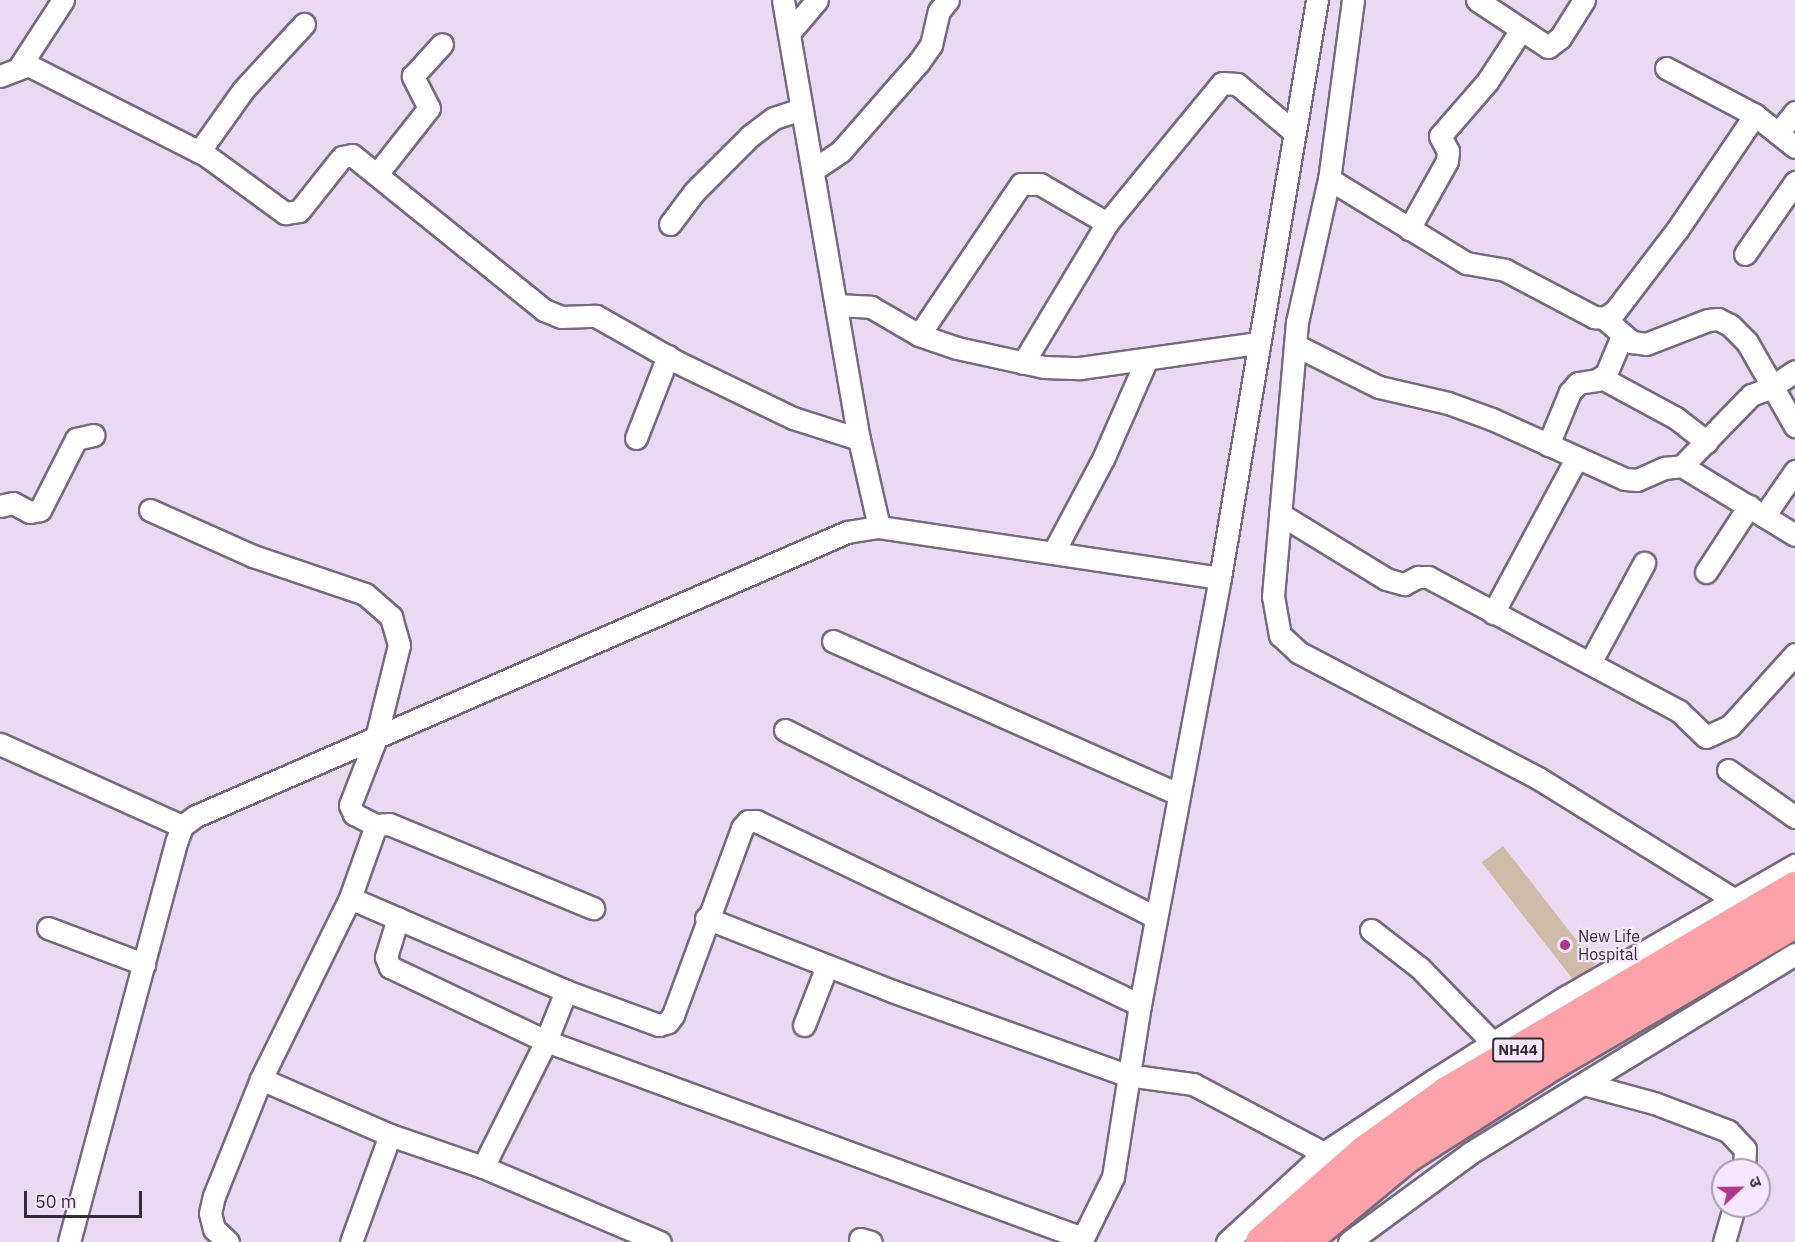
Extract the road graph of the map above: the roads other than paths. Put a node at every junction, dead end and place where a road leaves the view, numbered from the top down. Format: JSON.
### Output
{"nodes":[{"id":1,"x":63,"y":0,"type":"edge"},
{"id":2,"x":783,"y":0,"type":"edge"},
{"id":3,"x":817,"y":0,"type":"edge"},
{"id":4,"x":948,"y":0,"type":"edge"},
{"id":5,"x":1317,"y":0,"type":"edge"},
{"id":6,"x":1353,"y":0,"type":"edge"},
{"id":7,"x":1477,"y":0,"type":"edge"},
{"id":8,"x":1584,"y":0,"type":"edge"},
{"id":9,"x":304,"y":24,"type":"dead end"},
{"id":10,"x":1521,"y":30,"type":"junction"},
{"id":11,"x":789,"y":33,"type":"junction"},
{"id":12,"x":442,"y":44,"type":"dead end"},
{"id":13,"x":20,"y":66,"type":"junction"},
{"id":14,"x":1666,"y":68,"type":"dead end"},
{"id":15,"x":0,"y":76,"type":"edge"},
{"id":16,"x":802,"y":109,"type":"junction"},
{"id":17,"x":1795,"y":112,"type":"edge"},
{"id":18,"x":1755,"y":115,"type":"junction"},
{"id":19,"x":1294,"y":132,"type":"junction"},
{"id":20,"x":1778,"y":133,"type":"junction"},
{"id":21,"x":1795,"y":147,"type":"edge"},
{"id":22,"x":199,"y":152,"type":"junction"},
{"id":23,"x":813,"y":170,"type":"junction"},
{"id":24,"x":377,"y":174,"type":"junction"},
{"id":25,"x":1329,"y":179,"type":"junction"},
{"id":26,"x":1795,"y":182,"type":"edge"},
{"id":27,"x":670,"y":224,"type":"dead end"},
{"id":28,"x":1107,"y":224,"type":"junction"},
{"id":29,"x":1409,"y":229,"type":"junction"},
{"id":30,"x":1745,"y":254,"type":"dead end"},
{"id":31,"x":836,"y":305,"type":"junction"},
{"id":32,"x":1604,"y":318,"type":"junction"},
{"id":33,"x":919,"y":335,"type":"junction"},
{"id":34,"x":1622,"y":336,"type":"junction"},
{"id":35,"x":1258,"y":343,"type":"junction"},
{"id":36,"x":1295,"y":345,"type":"junction"},
{"id":37,"x":668,"y":356,"type":"junction"},
{"id":38,"x":1147,"y":358,"type":"junction"},
{"id":39,"x":1023,"y":363,"type":"junction"},
{"id":40,"x":1795,"y":371,"type":"edge"},
{"id":41,"x":1602,"y":378,"type":"junction"},
{"id":42,"x":1770,"y":388,"type":"junction"},
{"id":43,"x":1795,"y":426,"type":"edge"},
{"id":44,"x":94,"y":435,"type":"dead end"},
{"id":45,"x":636,"y":438,"type":"dead end"},
{"id":46,"x":859,"y":438,"type":"junction"},
{"id":47,"x":1707,"y":442,"type":"junction"},
{"id":48,"x":1548,"y":445,"type":"junction"},
{"id":49,"x":1576,"y":459,"type":"junction"},
{"id":50,"x":1682,"y":466,"type":"junction"},
{"id":51,"x":1795,"y":471,"type":"edge"},
{"id":52,"x":0,"y":506,"type":"edge"},
{"id":53,"x":150,"y":510,"type":"dead end"},
{"id":54,"x":1756,"y":511,"type":"junction"},
{"id":55,"x":1280,"y":514,"type":"junction"},
{"id":56,"x":879,"y":527,"type":"junction"},
{"id":57,"x":1795,"y":535,"type":"edge"},
{"id":58,"x":1053,"y":553,"type":"junction"},
{"id":59,"x":1644,"y":563,"type":"dead end"},
{"id":60,"x":1706,"y":572,"type":"dead end"},
{"id":61,"x":1220,"y":578,"type":"junction"},
{"id":62,"x":1493,"y":613,"type":"junction"},
{"id":63,"x":833,"y":641,"type":"dead end"},
{"id":64,"x":1795,"y":654,"type":"edge"},
{"id":65,"x":1590,"y":663,"type":"junction"},
{"id":66,"x":785,"y":730,"type":"dead end"},
{"id":67,"x":376,"y":738,"type":"junction"},
{"id":68,"x":0,"y":744,"type":"edge"},
{"id":69,"x":1728,"y":770,"type":"dead end"},
{"id":70,"x":1179,"y":794,"type":"junction"},
{"id":71,"x":1795,"y":817,"type":"edge"},
{"id":72,"x":376,"y":825,"type":"junction"},
{"id":73,"x":182,"y":826,"type":"junction"},
{"id":74,"x":1795,"y":865,"type":"edge"},
{"id":75,"x":1795,"y":888,"type":"edge"},
{"id":76,"x":350,"y":898,"type":"junction"},
{"id":77,"x":1735,"y":900,"type":"junction"},
{"id":78,"x":593,"y":908,"type":"dead end"},
{"id":79,"x":1156,"y":917,"type":"junction"},
{"id":80,"x":398,"y":918,"type":"junction"},
{"id":81,"x":706,"y":918,"type":"junction"},
{"id":82,"x":1795,"y":922,"type":"edge"},
{"id":83,"x":48,"y":928,"type":"dead end"},
{"id":84,"x":1371,"y":930,"type":"dead end"},
{"id":85,"x":1795,"y":954,"type":"edge"},
{"id":86,"x":144,"y":964,"type":"junction"},
{"id":87,"x":827,"y":966,"type":"junction"},
{"id":88,"x":566,"y":991,"type":"junction"},
{"id":89,"x":1140,"y":1005,"type":"junction"},
{"id":90,"x":804,"y":1025,"type":"dead end"},
{"id":91,"x":546,"y":1041,"type":"junction"},
{"id":92,"x":1493,"y":1042,"type":"junction"},
{"id":93,"x":1133,"y":1075,"type":"junction"},
{"id":94,"x":261,"y":1079,"type":"junction"},
{"id":95,"x":1584,"y":1084,"type":"junction"},
{"id":96,"x":390,"y":1135,"type":"junction"},
{"id":97,"x":1323,"y":1153,"type":"junction"},
{"id":98,"x":1745,"y":1158,"type":"edge"},
{"id":99,"x":483,"y":1167,"type":"junction"},
{"id":100,"x":1731,"y":1218,"type":"edge"},
{"id":101,"x":220,"y":1239,"type":"edge"},
{"id":102,"x":1082,"y":1240,"type":"edge"},
{"id":103,"x":69,"y":1242,"type":"edge"},
{"id":104,"x":351,"y":1242,"type":"edge"},
{"id":105,"x":660,"y":1242,"type":"edge"},
{"id":106,"x":1227,"y":1242,"type":"edge"},
{"id":107,"x":1262,"y":1242,"type":"edge"},
{"id":108,"x":1303,"y":1242,"type":"edge"},
{"id":109,"x":1348,"y":1242,"type":"edge"},
{"id":110,"x":1724,"y":1242,"type":"edge"}],
"edges":[{"from":1,"to":13,"type":"street"},
{"from":2,"to":11,"type":"street"},
{"from":3,"to":11,"type":"street"},
{"from":4,"to":23,"type":"street"},
{"from":5,"to":19,"type":"street"},
{"from":6,"to":25,"type":"street"},
{"from":7,"to":10,"type":"street"},
{"from":8,"to":10,"type":"street"},
{"from":9,"to":22,"type":"street"},
{"from":10,"to":29,"type":"street"},
{"from":11,"to":16,"type":"street"},
{"from":12,"to":24,"type":"street"},
{"from":13,"to":15,"type":"street"},
{"from":13,"to":22,"type":"street"},
{"from":14,"to":18,"type":"street"},
{"from":16,"to":23,"type":"street"},
{"from":16,"to":27,"type":"street"},
{"from":17,"to":20,"type":"street"},
{"from":18,"to":20,"type":"street"},
{"from":18,"to":32,"type":"street"},
{"from":19,"to":28,"type":"street"},
{"from":19,"to":35,"type":"street"},
{"from":20,"to":21,"type":"street"},
{"from":22,"to":24,"type":"street"},
{"from":23,"to":31,"type":"street"},
{"from":24,"to":37,"type":"street"},
{"from":25,"to":29,"type":"street"},
{"from":25,"to":36,"type":"street"},
{"from":26,"to":30,"type":"street"},
{"from":28,"to":33,"type":"street"},
{"from":28,"to":39,"type":"street"},
{"from":29,"to":32,"type":"street"},
{"from":31,"to":33,"type":"street"},
{"from":31,"to":46,"type":"street"},
{"from":32,"to":34,"type":"street"},
{"from":33,"to":39,"type":"street"},
{"from":34,"to":41,"type":"street"},
{"from":34,"to":42,"type":"street"},
{"from":35,"to":38,"type":"street"},
{"from":35,"to":61,"type":"street"},
{"from":36,"to":48,"type":"street"},
{"from":36,"to":55,"type":"street"},
{"from":37,"to":45,"type":"street"},
{"from":37,"to":46,"type":"street"},
{"from":38,"to":39,"type":"street"},
{"from":38,"to":58,"type":"street"},
{"from":40,"to":42,"type":"street"},
{"from":41,"to":47,"type":"street"},
{"from":41,"to":48,"type":"street"},
{"from":42,"to":43,"type":"street"},
{"from":42,"to":47,"type":"street"},
{"from":44,"to":52,"type":"street"},
{"from":46,"to":56,"type":"street"},
{"from":47,"to":50,"type":"street"},
{"from":48,"to":49,"type":"street"},
{"from":49,"to":50,"type":"street"},
{"from":49,"to":62,"type":"street"},
{"from":50,"to":54,"type":"street"},
{"from":51,"to":54,"type":"street"},
{"from":53,"to":67,"type":"street"},
{"from":54,"to":57,"type":"street"},
{"from":54,"to":60,"type":"street"},
{"from":55,"to":62,"type":"street"},
{"from":55,"to":77,"type":"street"},
{"from":56,"to":58,"type":"street"},
{"from":56,"to":67,"type":"street"},
{"from":58,"to":61,"type":"street"},
{"from":59,"to":65,"type":"street"},
{"from":61,"to":70,"type":"street"},
{"from":62,"to":65,"type":"street"},
{"from":63,"to":70,"type":"street"},
{"from":64,"to":65,"type":"street"},
{"from":66,"to":79,"type":"street"},
{"from":67,"to":72,"type":"street"},
{"from":67,"to":73,"type":"street"},
{"from":68,"to":73,"type":"street"},
{"from":69,"to":71,"type":"street"},
{"from":70,"to":79,"type":"street"},
{"from":72,"to":76,"type":"street"},
{"from":72,"to":78,"type":"street"},
{"from":73,"to":86,"type":"street"},
{"from":74,"to":77,"type":"street"},
{"from":75,"to":107,"type":"highway","number":"NH44"},
{"from":76,"to":80,"type":"street"},
{"from":76,"to":94,"type":"street"},
{"from":77,"to":92,"type":"street"},
{"from":79,"to":89,"type":"street"},
{"from":80,"to":88,"type":"street"},
{"from":80,"to":91,"type":"street"},
{"from":81,"to":87,"type":"street"},
{"from":81,"to":88,"type":"street"},
{"from":81,"to":89,"type":"street"},
{"from":82,"to":108,"type":"highway","number":"NH44"},
{"from":83,"to":86,"type":"street"},
{"from":84,"to":92,"type":"street"},
{"from":85,"to":95,"type":"street"},
{"from":86,"to":103,"type":"street"},
{"from":87,"to":90,"type":"street"},
{"from":87,"to":93,"type":"street"},
{"from":88,"to":91,"type":"street"},
{"from":89,"to":93,"type":"street"},
{"from":91,"to":99,"type":"street"},
{"from":91,"to":102,"type":"street"},
{"from":92,"to":97,"type":"street"},
{"from":93,"to":97,"type":"street"},
{"from":93,"to":102,"type":"street"},
{"from":94,"to":96,"type":"street"},
{"from":94,"to":101,"type":"street"},
{"from":95,"to":98,"type":"street"},
{"from":95,"to":109,"type":"street"},
{"from":96,"to":99,"type":"street"},
{"from":96,"to":104,"type":"street"},
{"from":97,"to":106,"type":"street"},
{"from":99,"to":105,"type":"street"},
{"from":100,"to":110,"type":"street"}]}
